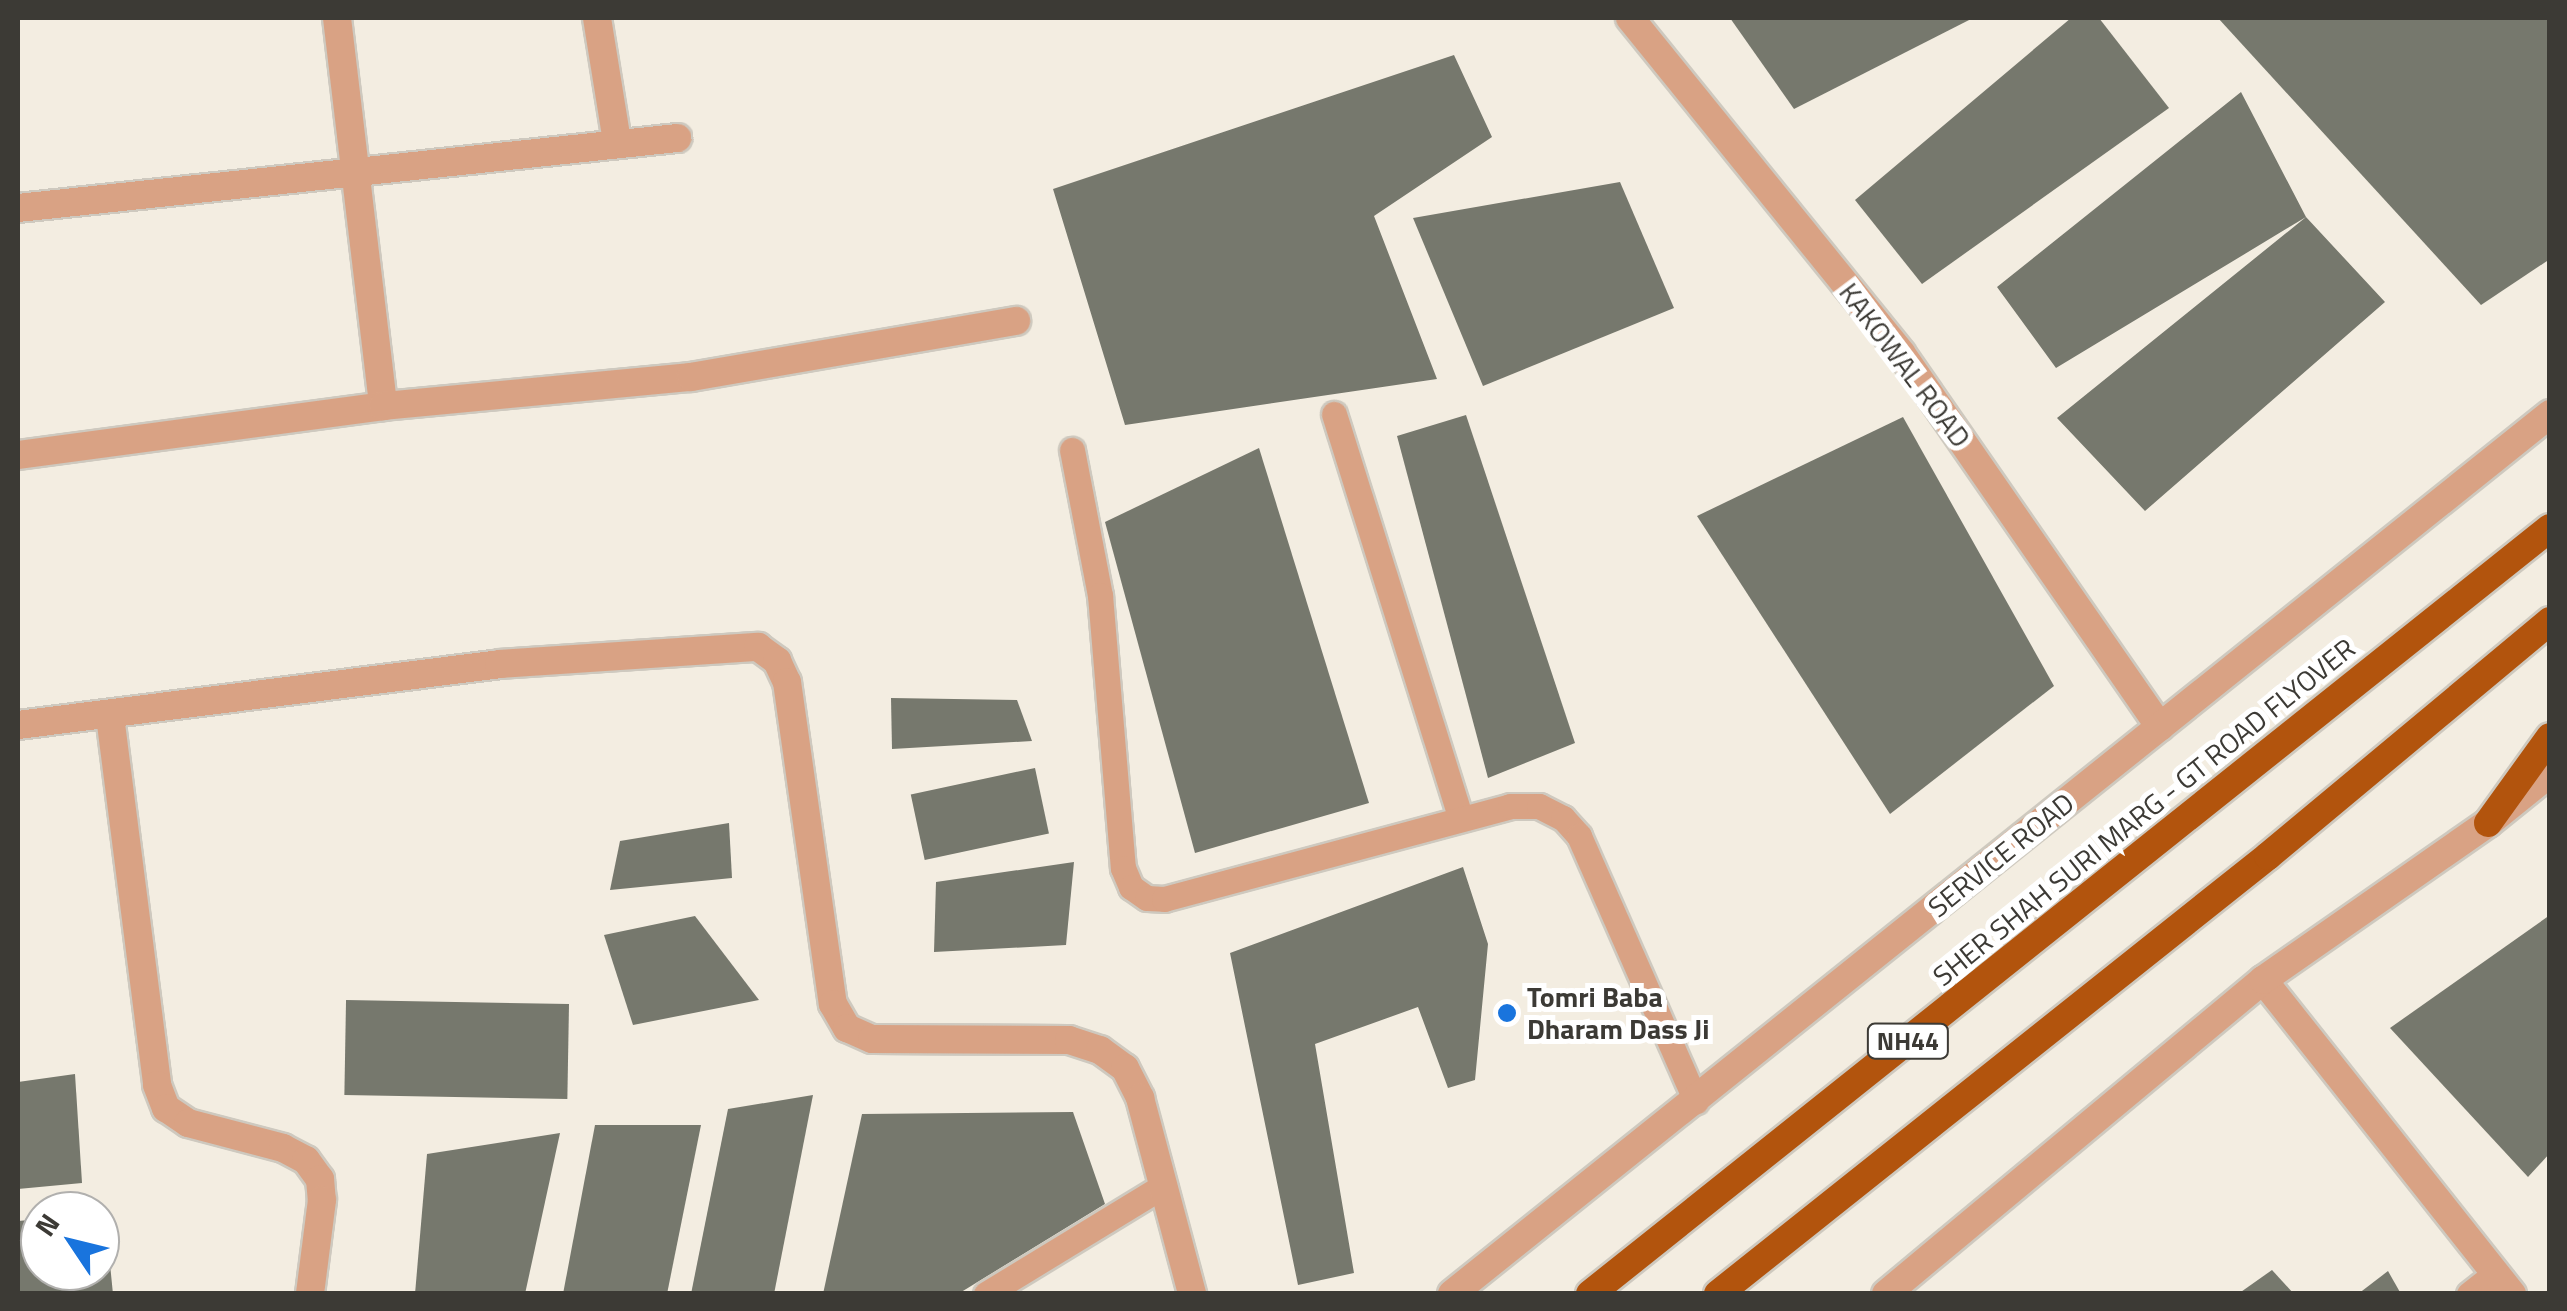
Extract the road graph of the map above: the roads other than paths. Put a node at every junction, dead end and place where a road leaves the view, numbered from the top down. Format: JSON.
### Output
{"nodes":[{"id":1,"x":337,"y":18,"type":"edge"},
{"id":2,"x":597,"y":18,"type":"edge"},
{"id":3,"x":1630,"y":18,"type":"edge"},
{"id":4,"x":677,"y":138,"type":"dead end"},
{"id":5,"x":617,"y":142,"type":"junction"},
{"id":6,"x":357,"y":168,"type":"junction"},
{"id":7,"x":18,"y":208,"type":"edge"},
{"id":8,"x":1016,"y":321,"type":"dead end"},
{"id":9,"x":383,"y":406,"type":"junction"},
{"id":10,"x":1334,"y":414,"type":"dead end"},
{"id":11,"x":2550,"y":414,"type":"edge"},
{"id":12,"x":1072,"y":450,"type":"dead end"},
{"id":13,"x":18,"y":455,"type":"edge"},
{"id":14,"x":2550,"y":528,"type":"edge"},
{"id":15,"x":2550,"y":620,"type":"edge"},
{"id":16,"x":110,"y":716,"type":"junction"},
{"id":17,"x":18,"y":725,"type":"edge"},
{"id":18,"x":2160,"y":727,"type":"junction"},
{"id":19,"x":2550,"y":737,"type":"edge"},
{"id":20,"x":2550,"y":773,"type":"edge"},
{"id":21,"x":1461,"y":819,"type":"junction"},
{"id":22,"x":2488,"y":823,"type":"junction"},
{"id":23,"x":2263,"y":980,"type":"junction"},
{"id":24,"x":1696,"y":1102,"type":"junction"},
{"id":25,"x":1163,"y":1186,"type":"junction"},
{"id":26,"x":2504,"y":1283,"type":"edge"},
{"id":27,"x":310,"y":1294,"type":"edge"},
{"id":28,"x":986,"y":1294,"type":"edge"},
{"id":29,"x":1192,"y":1294,"type":"edge"},
{"id":30,"x":1452,"y":1294,"type":"edge"},
{"id":31,"x":1590,"y":1294,"type":"edge"},
{"id":32,"x":1718,"y":1294,"type":"edge"},
{"id":33,"x":1886,"y":1294,"type":"edge"},
{"id":34,"x":2468,"y":1294,"type":"edge"}],
"edges":[{"from":1,"to":6,"type":"street"},
{"from":2,"to":5,"type":"street"},
{"from":3,"to":18,"type":"street","name":"KAKOWAL ROAD"},
{"from":4,"to":5,"type":"street"},
{"from":5,"to":6,"type":"street"},
{"from":6,"to":7,"type":"street"},
{"from":6,"to":9,"type":"street"},
{"from":8,"to":9,"type":"street"},
{"from":9,"to":13,"type":"street"},
{"from":10,"to":21,"type":"lane"},
{"from":11,"to":18,"type":"street","name":"SERVICE ROAD"},
{"from":12,"to":21,"type":"lane"},
{"from":14,"to":31,"type":"highway","name":"SHER SHAH SURI MARG - GT ROAD FLYOVER","number":"NH44"},
{"from":15,"to":32,"type":"highway","number":"NH44"},
{"from":16,"to":17,"type":"street"},
{"from":16,"to":25,"type":"street"},
{"from":16,"to":27,"type":"street"},
{"from":18,"to":24,"type":"street","name":"SERVICE ROAD"},
{"from":19,"to":22,"type":"highway"},
{"from":20,"to":22,"type":"street"},
{"from":21,"to":24,"type":"lane"},
{"from":22,"to":23,"type":"street"},
{"from":23,"to":26,"type":"street"},
{"from":23,"to":33,"type":"street"},
{"from":24,"to":30,"type":"street","name":"SERVICE ROAD"},
{"from":25,"to":28,"type":"lane"},
{"from":25,"to":29,"type":"street"},
{"from":26,"to":34,"type":"lane"}]}
